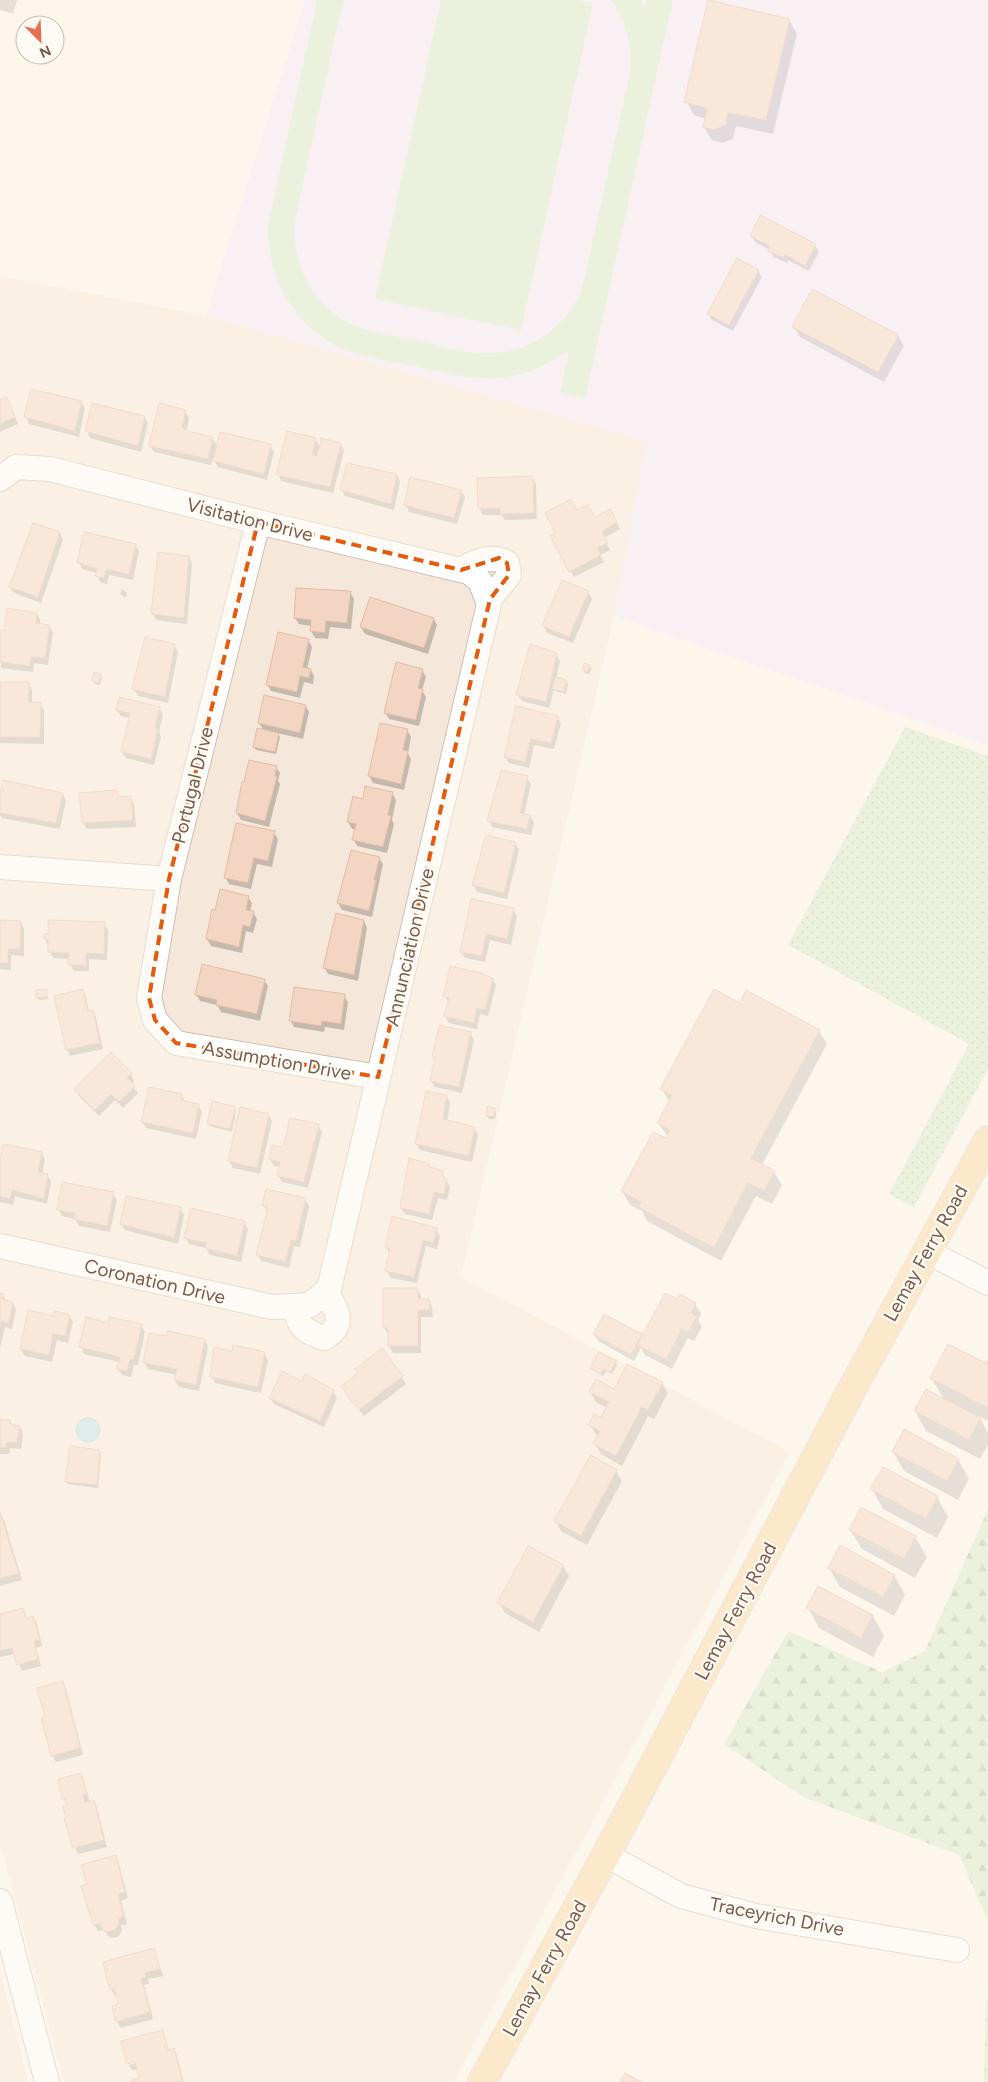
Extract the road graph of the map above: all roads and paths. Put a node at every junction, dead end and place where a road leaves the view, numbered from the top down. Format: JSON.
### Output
{"nodes":[{"id":1,"x":8,"y":473,"type":"edge"},
{"id":2,"x":258,"y":522,"type":"junction"},
{"id":3,"x":476,"y":584,"type":"joint"},
{"id":4,"x":0,"y":867,"type":"edge"},
{"id":5,"x":169,"y":880,"type":"junction"},
{"id":6,"x":176,"y":1043,"type":"joint"},
{"id":7,"x":378,"y":1077,"type":"junction"},
{"id":8,"x":988,"y":1140,"type":"edge"},
{"id":9,"x":0,"y":1246,"type":"edge"},
{"id":10,"x":926,"y":1251,"type":"junction"},
{"id":11,"x":988,"y":1282,"type":"edge"},
{"id":12,"x":311,"y":1301,"type":"joint"},
{"id":13,"x":606,"y":1855,"type":"junction"},
{"id":14,"x":0,"y":1903,"type":"edge"},
{"id":15,"x":957,"y":1950,"type":"dead end"},
{"id":16,"x":47,"y":2082,"type":"edge"},
{"id":17,"x":482,"y":2082,"type":"edge"}],
"edges":[{"from":1,"to":2,"type":"street","name":"Visitation Drive"},
{"from":2,"to":3,"type":"street","name":"Visitation Drive"},
{"from":2,"to":5,"type":"street","name":"Portugal Drive"},
{"from":3,"to":7,"type":"street","name":"Annunciation Drive"},
{"from":4,"to":5,"type":"street"},
{"from":5,"to":6,"type":"street","name":"Portugal Drive"},
{"from":6,"to":7,"type":"street","name":"Assumption Drive"},
{"from":7,"to":12,"type":"street","name":"Annunciation Drive"},
{"from":8,"to":10,"type":"main road","name":"Lemay Ferry Road"},
{"from":9,"to":12,"type":"street","name":"Coronation Drive"},
{"from":10,"to":11,"type":"street"},
{"from":10,"to":13,"type":"main road","name":"Lemay Ferry Road"},
{"from":13,"to":15,"type":"street","name":"Traceyrich Drive"},
{"from":13,"to":17,"type":"main road","name":"Lemay Ferry Road"},
{"from":14,"to":16,"type":"street"}]}
